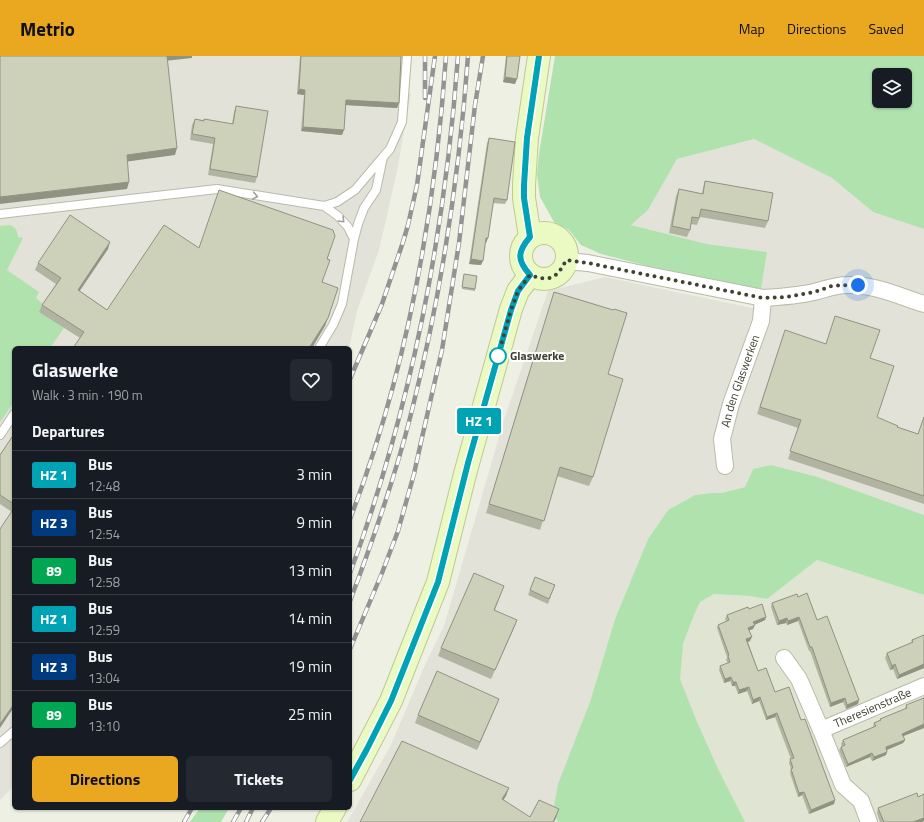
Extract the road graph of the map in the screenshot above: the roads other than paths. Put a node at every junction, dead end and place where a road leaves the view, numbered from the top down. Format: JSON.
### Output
{"nodes":[{"id":1,"x":407,"y":56,"type":"edge"},
{"id":2,"x":539,"y":56,"type":"edge"},
{"id":3,"x":384,"y":157,"type":"junction"},
{"id":4,"x":324,"y":206,"type":"junction"},
{"id":5,"x":0,"y":214,"type":"edge"},
{"id":6,"x":530,"y":237,"type":"junction"},
{"id":7,"x":354,"y":239,"type":"junction"},
{"id":8,"x":566,"y":260,"type":"junction"},
{"id":9,"x":530,"y":275,"type":"junction"},
{"id":10,"x":763,"y":298,"type":"junction"},
{"id":11,"x":924,"y":304,"type":"edge"},
{"id":12,"x":320,"y":346,"type":"edge"},
{"id":13,"x":12,"y":417,"type":"edge"},
{"id":14,"x":0,"y":435,"type":"edge"},
{"id":15,"x":725,"y":466,"type":"dead end"},
{"id":16,"x":784,"y":658,"type":"dead end"},
{"id":17,"x":924,"y":686,"type":"edge"},
{"id":18,"x":821,"y":730,"type":"junction"},
{"id":19,"x":12,"y":733,"type":"edge"},
{"id":20,"x":0,"y":743,"type":"edge"},
{"id":21,"x":352,"y":776,"type":"edge"},
{"id":22,"x":333,"y":810,"type":"edge"},
{"id":23,"x":327,"y":822,"type":"edge"},
{"id":24,"x":869,"y":822,"type":"edge"}],
"edges":[{"from":1,"to":3,"type":"lane"},
{"from":2,"to":6,"type":"street"},
{"from":3,"to":4,"type":"lane"},
{"from":3,"to":7,"type":"lane"},
{"from":5,"to":4,"type":"lane","one_way":true},
{"from":4,"to":7,"type":"lane","one_way":true},
{"from":6,"to":8,"type":"street"},
{"from":6,"to":9,"type":"street"},
{"from":7,"to":12,"type":"lane"},
{"from":8,"to":9,"type":"street"},
{"from":8,"to":10,"type":"street"},
{"from":9,"to":21,"type":"street"},
{"from":10,"to":11,"type":"street"},
{"from":10,"to":15,"type":"street","name":"An den Glaswerken"},
{"from":13,"to":14,"type":"lane"},
{"from":16,"to":18,"type":"street","name":"Theresienstraße"},
{"from":17,"to":18,"type":"street","name":"Theresienstraße"},
{"from":18,"to":24,"type":"street","name":"Theresienstraße"},
{"from":19,"to":20,"type":"lane"},
{"from":22,"to":23,"type":"street"}]}
